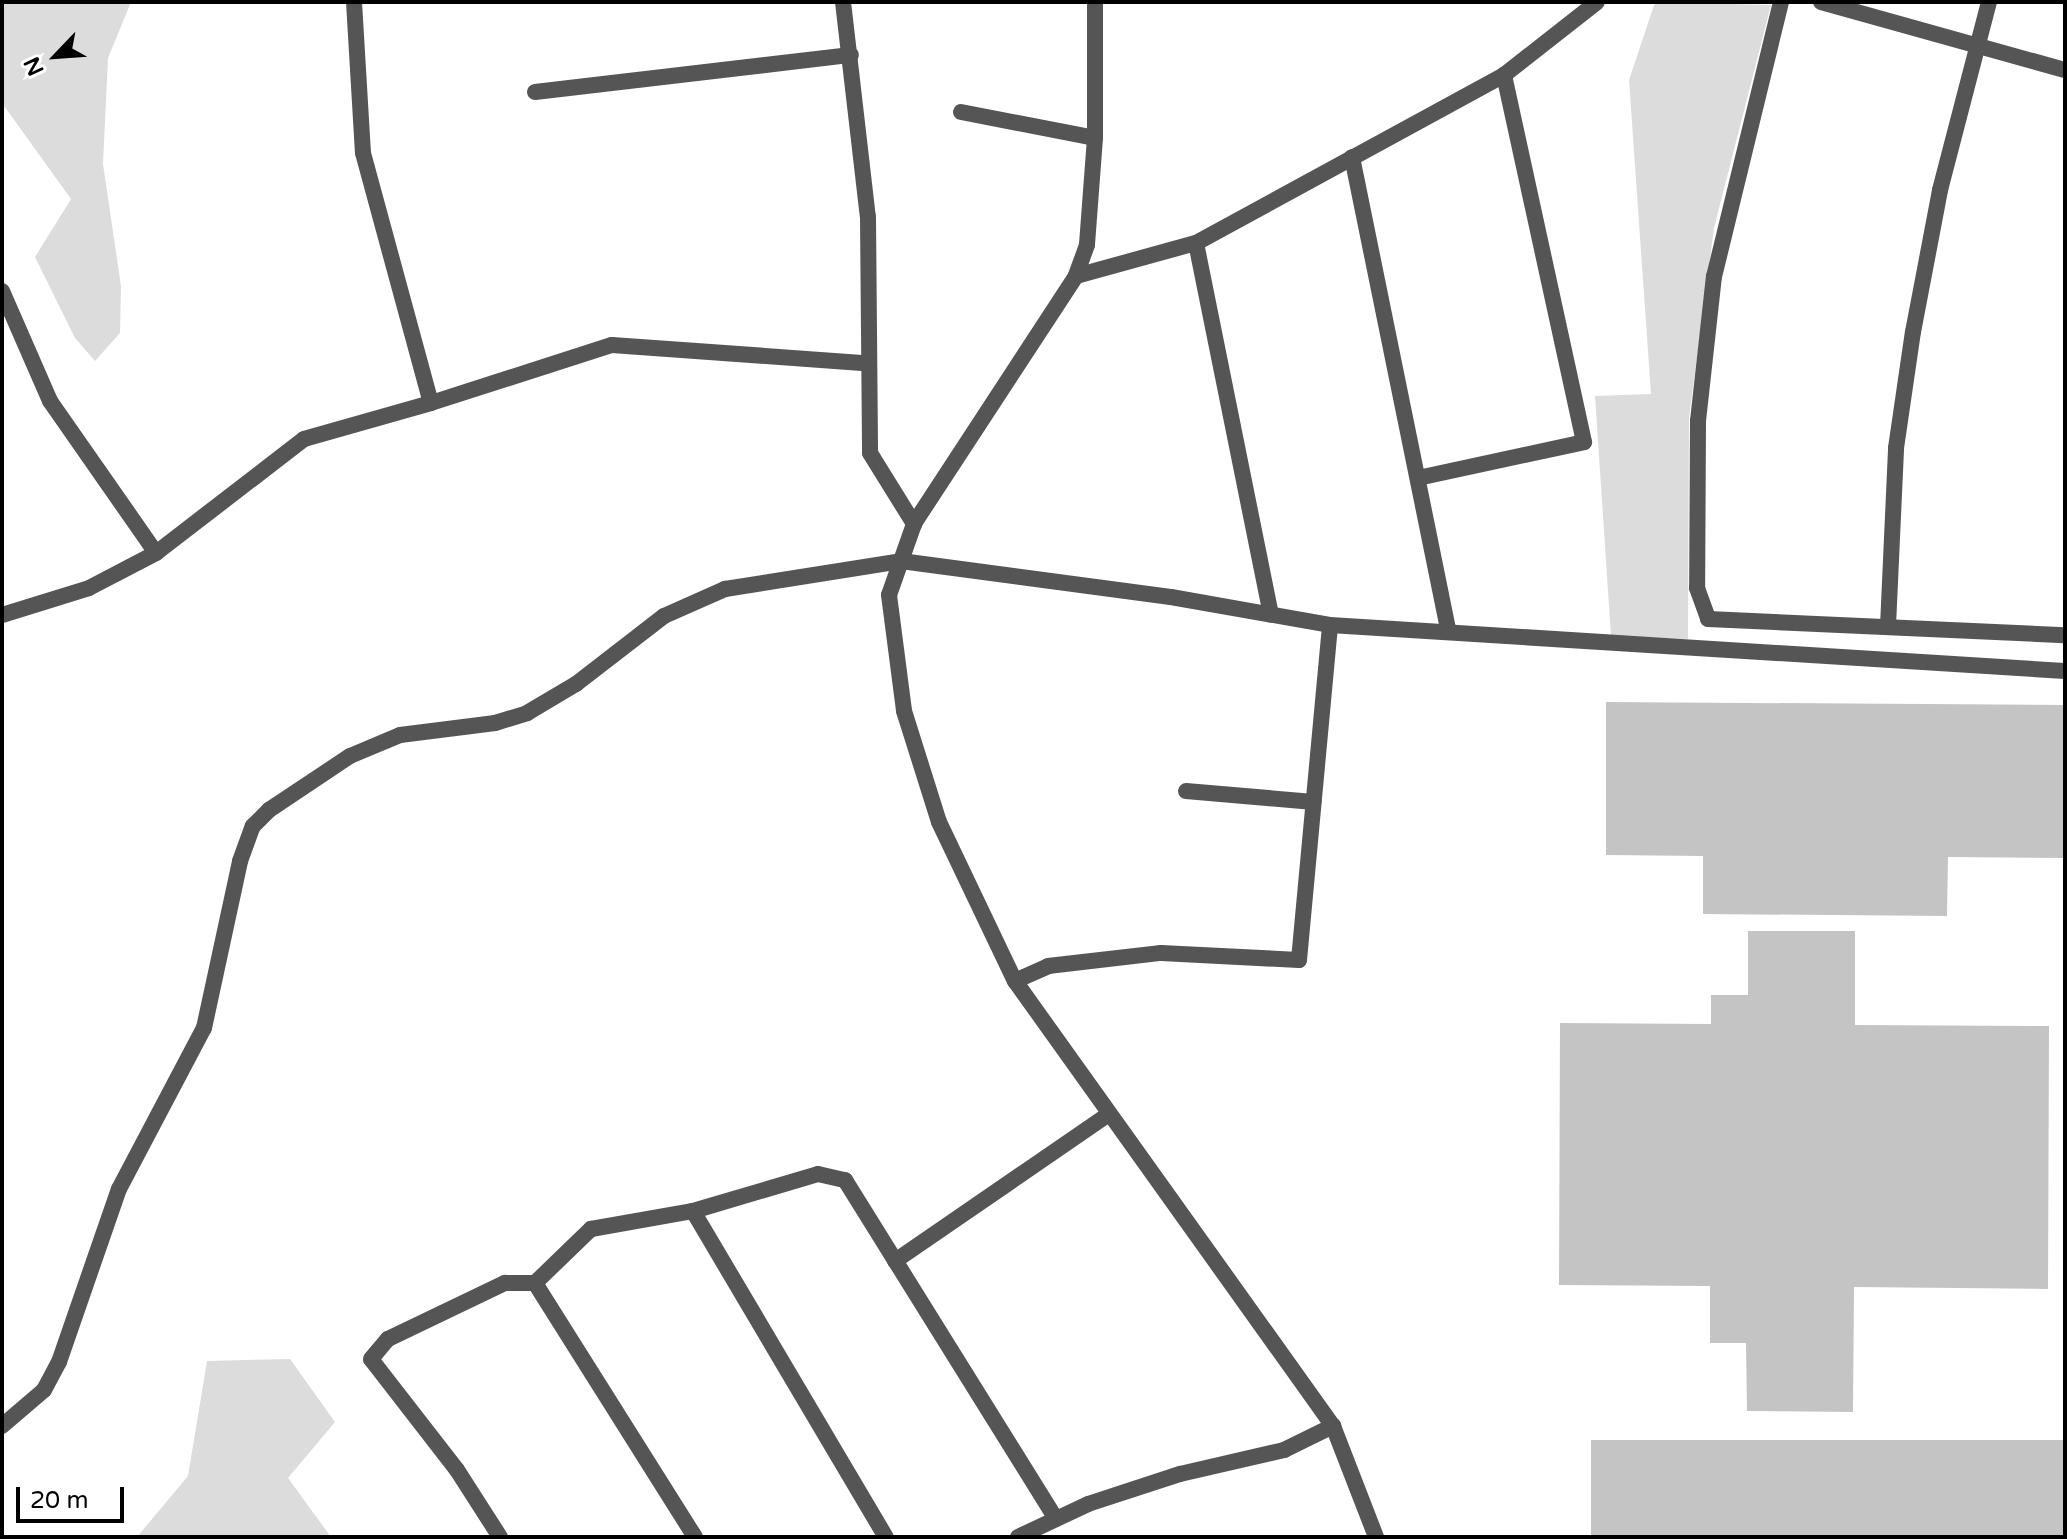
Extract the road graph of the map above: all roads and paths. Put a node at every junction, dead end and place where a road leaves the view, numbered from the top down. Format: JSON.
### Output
{"nodes":[{"id":1,"x":354,"y":2,"type":"edge"},
{"id":2,"x":843,"y":2,"type":"edge"},
{"id":3,"x":1095,"y":2,"type":"edge"},
{"id":4,"x":1597,"y":2,"type":"edge"},
{"id":5,"x":1781,"y":2,"type":"edge"},
{"id":6,"x":1821,"y":2,"type":"edge"},
{"id":7,"x":1989,"y":2,"type":"edge"},
{"id":8,"x":1977,"y":45,"type":"junction"},
{"id":9,"x":851,"y":55,"type":"junction"},
{"id":10,"x":2065,"y":70,"type":"edge"},
{"id":11,"x":1504,"y":75,"type":"junction"},
{"id":12,"x":535,"y":92,"type":"dead end"},
{"id":13,"x":961,"y":112,"type":"dead end"},
{"id":14,"x":1095,"y":138,"type":"junction"},
{"id":15,"x":1352,"y":157,"type":"junction"},
{"id":16,"x":1196,"y":243,"type":"junction"},
{"id":17,"x":1076,"y":276,"type":"junction"},
{"id":18,"x":2,"y":291,"type":"edge"},
{"id":19,"x":865,"y":363,"type":"junction"},
{"id":20,"x":431,"y":403,"type":"junction"},
{"id":21,"x":1418,"y":478,"type":"junction"},
{"id":22,"x":914,"y":524,"type":"junction"},
{"id":23,"x":156,"y":553,"type":"junction"},
{"id":24,"x":901,"y":561,"type":"junction"},
{"id":25,"x":1271,"y":614,"type":"junction"},
{"id":26,"x":2,"y":615,"type":"edge"},
{"id":27,"x":1330,"y":625,"type":"junction"},
{"id":28,"x":1888,"y":626,"type":"junction"},
{"id":29,"x":1448,"y":630,"type":"junction"},
{"id":30,"x":2065,"y":635,"type":"edge"},
{"id":31,"x":2065,"y":671,"type":"edge"},
{"id":32,"x":1186,"y":791,"type":"dead end"},
{"id":33,"x":1314,"y":802,"type":"junction"},
{"id":34,"x":1015,"y":981,"type":"junction"},
{"id":35,"x":1109,"y":1114,"type":"junction"},
{"id":36,"x":693,"y":1211,"type":"junction"},
{"id":37,"x":895,"y":1261,"type":"junction"},
{"id":38,"x":535,"y":1283,"type":"junction"},
{"id":39,"x":2,"y":1426,"type":"edge"},
{"id":40,"x":1333,"y":1426,"type":"junction"},
{"id":41,"x":1056,"y":1519,"type":"junction"},
{"id":42,"x":500,"y":1537,"type":"edge"},
{"id":43,"x":695,"y":1537,"type":"edge"},
{"id":44,"x":886,"y":1537,"type":"edge"},
{"id":45,"x":1018,"y":1537,"type":"edge"},
{"id":46,"x":1376,"y":1537,"type":"edge"}],
"edges":[{"from":1,"to":20,"type":"street"},
{"from":2,"to":9,"type":"street"},
{"from":3,"to":14,"type":"street"},
{"from":4,"to":11,"type":"street"},
{"from":5,"to":28,"type":"street"},
{"from":6,"to":8,"type":"street"},
{"from":7,"to":8,"type":"street"},
{"from":8,"to":10,"type":"street"},
{"from":8,"to":28,"type":"street"},
{"from":9,"to":12,"type":"street"},
{"from":9,"to":19,"type":"street"},
{"from":11,"to":15,"type":"street"},
{"from":11,"to":21,"type":"street"},
{"from":13,"to":14,"type":"street"},
{"from":14,"to":17,"type":"street"},
{"from":15,"to":16,"type":"street"},
{"from":15,"to":21,"type":"street"},
{"from":16,"to":17,"type":"street"},
{"from":16,"to":25,"type":"street"},
{"from":17,"to":22,"type":"street"},
{"from":18,"to":23,"type":"street"},
{"from":19,"to":20,"type":"street"},
{"from":19,"to":22,"type":"street"},
{"from":20,"to":23,"type":"street"},
{"from":21,"to":29,"type":"street"},
{"from":22,"to":24,"type":"street"},
{"from":23,"to":26,"type":"street"},
{"from":24,"to":25,"type":"street"},
{"from":24,"to":34,"type":"street"},
{"from":24,"to":39,"type":"street"},
{"from":25,"to":27,"type":"street"},
{"from":27,"to":29,"type":"street"},
{"from":27,"to":33,"type":"street"},
{"from":28,"to":30,"type":"street"},
{"from":29,"to":31,"type":"street"},
{"from":32,"to":33,"type":"street"},
{"from":33,"to":34,"type":"street"},
{"from":34,"to":35,"type":"street"},
{"from":35,"to":37,"type":"street"},
{"from":35,"to":40,"type":"street"},
{"from":36,"to":37,"type":"street"},
{"from":36,"to":38,"type":"street"},
{"from":36,"to":44,"type":"street"},
{"from":37,"to":41,"type":"street"},
{"from":38,"to":42,"type":"street"},
{"from":38,"to":43,"type":"street"},
{"from":40,"to":41,"type":"street"},
{"from":40,"to":46,"type":"street"},
{"from":41,"to":45,"type":"street"}]}
